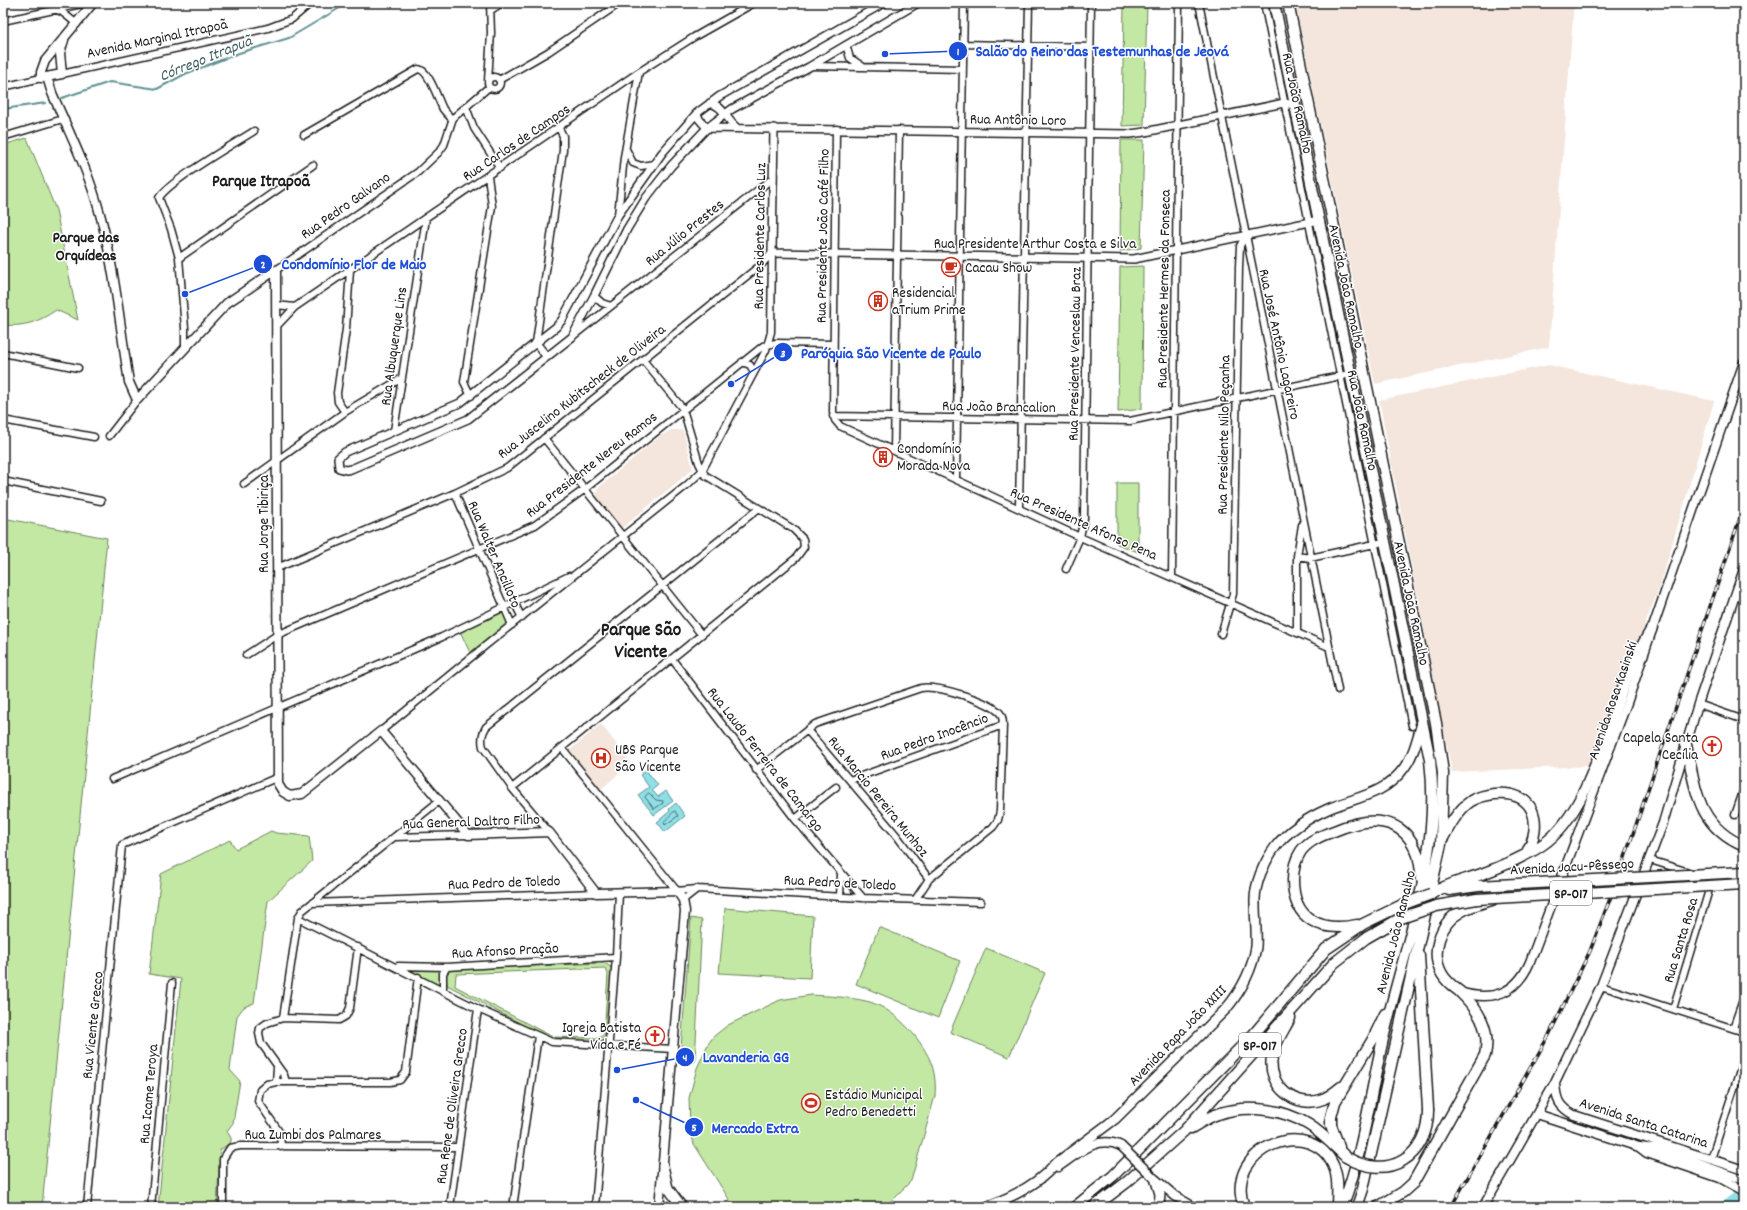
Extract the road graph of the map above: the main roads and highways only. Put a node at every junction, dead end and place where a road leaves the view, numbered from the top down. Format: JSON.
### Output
{"nodes":[{"id":1,"x":1274,"y":3,"type":"edge"},
{"id":2,"x":1288,"y":3,"type":"edge"},
{"id":3,"x":92,"y":5,"type":"edge"},
{"id":4,"x":64,"y":40,"type":"junction"},
{"id":5,"x":44,"y":78,"type":"junction"},
{"id":6,"x":1295,"y":105,"type":"junction"},
{"id":7,"x":1322,"y":174,"type":"junction"},
{"id":8,"x":1331,"y":211,"type":"junction"},
{"id":9,"x":1314,"y":221,"type":"junction"},
{"id":10,"x":276,"y":270,"type":"joint"},
{"id":11,"x":1744,"y":362,"type":"edge"},
{"id":12,"x":1744,"y":569,"type":"edge"},
{"id":13,"x":1651,"y":630,"type":"junction"},
{"id":14,"x":1417,"y":724,"type":"junction"},
{"id":15,"x":1686,"y":745,"type":"junction"},
{"id":16,"x":468,"y":835,"type":"joint"},
{"id":17,"x":1441,"y":844,"type":"junction"},
{"id":18,"x":1744,"y":846,"type":"edge"},
{"id":19,"x":1526,"y":855,"type":"junction"},
{"id":20,"x":1744,"y":872,"type":"edge"},
{"id":21,"x":1744,"y":884,"type":"edge"},
{"id":22,"x":1427,"y":891,"type":"junction"},
{"id":23,"x":596,"y":893,"type":"joint"},
{"id":24,"x":1499,"y":897,"type":"junction"},
{"id":25,"x":1363,"y":924,"type":"junction"},
{"id":26,"x":1418,"y":943,"type":"junction"},
{"id":27,"x":1456,"y":989,"type":"junction"},
{"id":28,"x":1394,"y":995,"type":"junction"},
{"id":29,"x":1296,"y":1005,"type":"junction"},
{"id":30,"x":1555,"y":1082,"type":"junction"},
{"id":31,"x":1346,"y":1084,"type":"junction"},
{"id":32,"x":1537,"y":1114,"type":"junction"},
{"id":33,"x":1184,"y":1131,"type":"junction"},
{"id":34,"x":1639,"y":1147,"type":"junction"},
{"id":35,"x":1343,"y":1154,"type":"junction"},
{"id":36,"x":663,"y":1166,"type":"junction"},
{"id":37,"x":1743,"y":1169,"type":"edge"},
{"id":38,"x":1048,"y":1173,"type":"junction"},
{"id":39,"x":1154,"y":1179,"type":"junction"},
{"id":40,"x":1743,"y":1179,"type":"edge"},
{"id":41,"x":1744,"y":1191,"type":"edge"},
{"id":42,"x":659,"y":1207,"type":"edge"},
{"id":43,"x":667,"y":1207,"type":"edge"},
{"id":44,"x":674,"y":1207,"type":"edge"},
{"id":45,"x":682,"y":1207,"type":"edge"},
{"id":46,"x":986,"y":1207,"type":"edge"},
{"id":47,"x":1075,"y":1207,"type":"edge"},
{"id":48,"x":1094,"y":1207,"type":"edge"},
{"id":49,"x":1159,"y":1207,"type":"edge"},
{"id":50,"x":1194,"y":1207,"type":"edge"},
{"id":51,"x":1244,"y":1207,"type":"edge"},
{"id":52,"x":1337,"y":1207,"type":"edge"},
{"id":53,"x":1342,"y":1207,"type":"edge"},
{"id":54,"x":1357,"y":1207,"type":"edge"},
{"id":55,"x":1378,"y":1207,"type":"edge"},
{"id":56,"x":1483,"y":1207,"type":"edge"}],
"edges":[{"from":1,"to":6,"type":"highway","name":"Avenida João Ramalho"},
{"from":2,"to":7,"type":"highway","name":"Avenida João Ramalho"},
{"from":3,"to":4,"type":"main road"},
{"from":4,"to":5,"type":"main road"},
{"from":4,"to":5,"type":"main road","name":"Avenida Marginal Itrapoã"},
{"from":5,"to":10,"type":"main road","name":"Rua Pedro Galvano"},
{"from":6,"to":7,"type":"highway"},
{"from":6,"to":9,"type":"highway","name":"Avenida João Ramalho"},
{"from":7,"to":8,"type":"highway","name":"Avenida João Ramalho"},
{"from":8,"to":9,"type":"highway"},
{"from":8,"to":17,"type":"highway","name":"Avenida João Ramalho"},
{"from":9,"to":14,"type":"highway","name":"Avenida João Ramalho"},
{"from":10,"to":16,"type":"main road","name":"Rua Jorge Tibiriça"},
{"from":11,"to":13,"type":"main road","name":"Avenida Rosa Kasinski"},
{"from":12,"to":15,"type":"main road"},
{"from":13,"to":19,"type":"highway"},
{"from":13,"to":27,"type":"main road","name":"Avenida Rosa Kasinski"},
{"from":14,"to":22,"type":"highway","name":"Avenida João Ramalho"},
{"from":14,"to":38,"type":"main road","name":"Avenida Papa João XXIII"},
{"from":15,"to":18,"type":"highway"},
{"from":15,"to":30,"type":"main road"},
{"from":16,"to":23,"type":"main road","name":"Rua General Daltro Filho"},
{"from":17,"to":19,"type":"highway"},
{"from":17,"to":26,"type":"highway","name":"Avenida João Ramalho"},
{"from":19,"to":22,"type":"highway"},
{"from":20,"to":22,"type":"highway","name":"Avenida Jacu-Pêssego","number":"SP-017","bridge":true},
{"from":21,"to":24,"type":"highway","name":"Avenida Jacu-Pêssego","number":"SP-017","bridge":true},
{"from":22,"to":25,"type":"highway","name":"Avenida Jacu-Pêssego","number":"SP-017","bridge":true},
{"from":22,"to":25,"type":"highway"},
{"from":22,"to":28,"type":"highway","name":"Avenida João Ramalho"},
{"from":23,"to":36,"type":"main road","name":"Rua Pedro de Toledo"},
{"from":24,"to":27,"type":"highway","bridge":true},
{"from":24,"to":29,"type":"highway","name":"Avenida Jacu-Pêssego","number":"SP-017","bridge":true},
{"from":25,"to":47,"type":"highway","number":"SP-017"},
{"from":26,"to":35,"type":"highway","bridge":true},
{"from":26,"to":54,"type":"highway","name":"Avenida João Ramalho"},
{"from":27,"to":55,"type":"highway"},
{"from":28,"to":31,"type":"highway"},
{"from":28,"to":53,"type":"highway","name":"Avenida João Ramalho"},
{"from":29,"to":31,"type":"highway"},
{"from":29,"to":33,"type":"highway","number":"SP-017"},
{"from":30,"to":32,"type":"main road"},
{"from":30,"to":37,"type":"main road","name":"Avenida Santa Catarina"},
{"from":31,"to":35,"type":"highway"},
{"from":32,"to":34,"type":"main road","name":"Avenida Santa Catarina"},
{"from":32,"to":56,"type":"main road"},
{"from":33,"to":35,"type":"highway"},
{"from":33,"to":48,"type":"highway","number":"SP-017"},
{"from":34,"to":40,"type":"main road","name":"Avenida Santa Catarina"},
{"from":34,"to":41,"type":"main road","name":"Avenida Santa Catarina"},
{"from":36,"to":42,"type":"main road"},
{"from":36,"to":45,"type":"main road"},
{"from":38,"to":39,"type":"main road","bridge":true},
{"from":38,"to":46,"type":"main road","name":"Avenida Papa João XXIII"},
{"from":39,"to":49,"type":"main road"},
{"from":39,"to":50,"type":"main road"},
{"from":43,"to":44,"type":"main road"},
{"from":51,"to":52,"type":"highway"}]}
